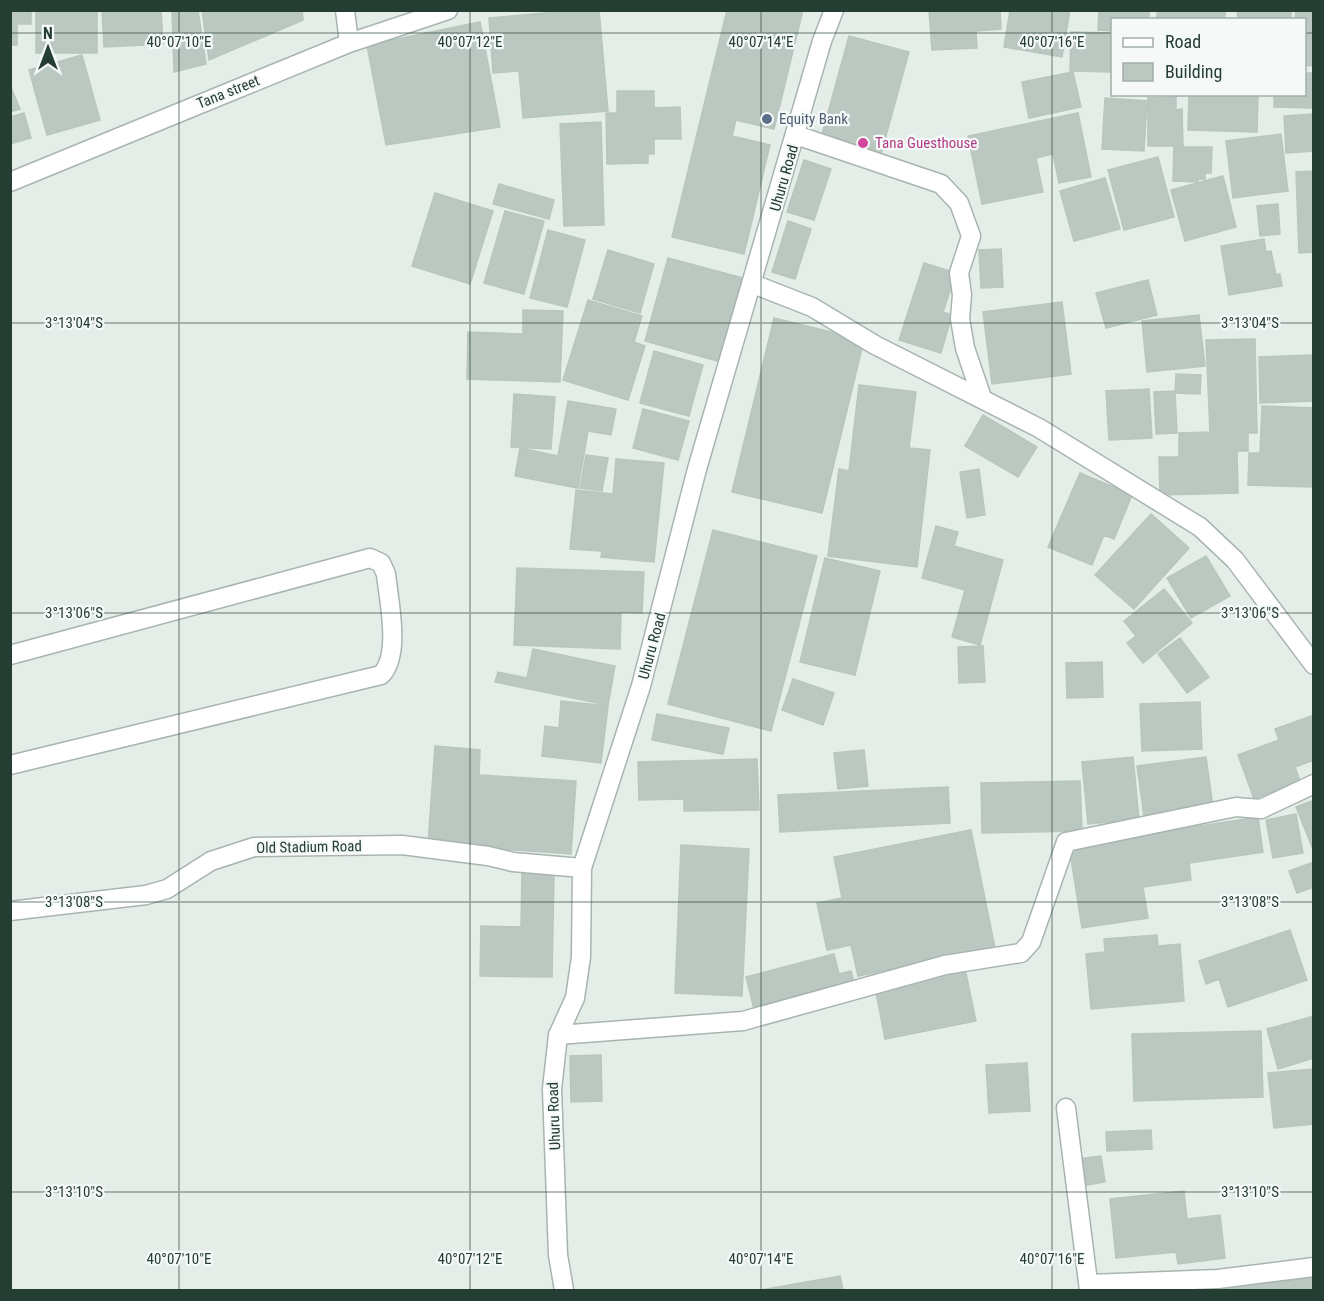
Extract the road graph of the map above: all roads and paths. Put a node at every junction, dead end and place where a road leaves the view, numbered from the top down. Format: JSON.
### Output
{"nodes":[{"id":1,"x":345,"y":10,"type":"edge"},
{"id":2,"x":448,"y":10,"type":"edge"},
{"id":3,"x":834,"y":10,"type":"edge"},
{"id":4,"x":349,"y":43,"type":"junction"},
{"id":5,"x":796,"y":135,"type":"junction"},
{"id":6,"x":10,"y":182,"type":"edge"},
{"id":7,"x":753,"y":284,"type":"junction"},
{"id":8,"x":982,"y":398,"type":"junction"},
{"id":9,"x":10,"y":655,"type":"edge"},
{"id":10,"x":1314,"y":665,"type":"edge"},
{"id":11,"x":10,"y":765,"type":"edge"},
{"id":12,"x":1314,"y":784,"type":"edge"},
{"id":13,"x":582,"y":868,"type":"junction"},
{"id":14,"x":10,"y":910,"type":"edge"},
{"id":15,"x":558,"y":1035,"type":"junction"},
{"id":16,"x":1066,"y":1108,"type":"dead end"},
{"id":17,"x":1314,"y":1267,"type":"edge"},
{"id":18,"x":1089,"y":1287,"type":"edge"},
{"id":19,"x":564,"y":1290,"type":"edge"}],
"edges":[{"from":1,"to":4,"type":"street"},
{"from":2,"to":4,"type":"street","name":"Tana street"},
{"from":3,"to":5,"type":"street","name":"Uhuru Road"},
{"from":4,"to":6,"type":"street","name":"Tana street"},
{"from":5,"to":7,"type":"street","name":"Uhuru Road"},
{"from":5,"to":8,"type":"street"},
{"from":7,"to":8,"type":"street"},
{"from":7,"to":13,"type":"street","name":"Uhuru Road"},
{"from":8,"to":10,"type":"street"},
{"from":9,"to":11,"type":"street"},
{"from":12,"to":15,"type":"street"},
{"from":13,"to":14,"type":"street","name":"Old Stadium Road"},
{"from":13,"to":15,"type":"street","name":"Uhuru Road"},
{"from":15,"to":19,"type":"street","name":"Uhuru Road"},
{"from":16,"to":18,"type":"street"},
{"from":17,"to":18,"type":"street"}]}
